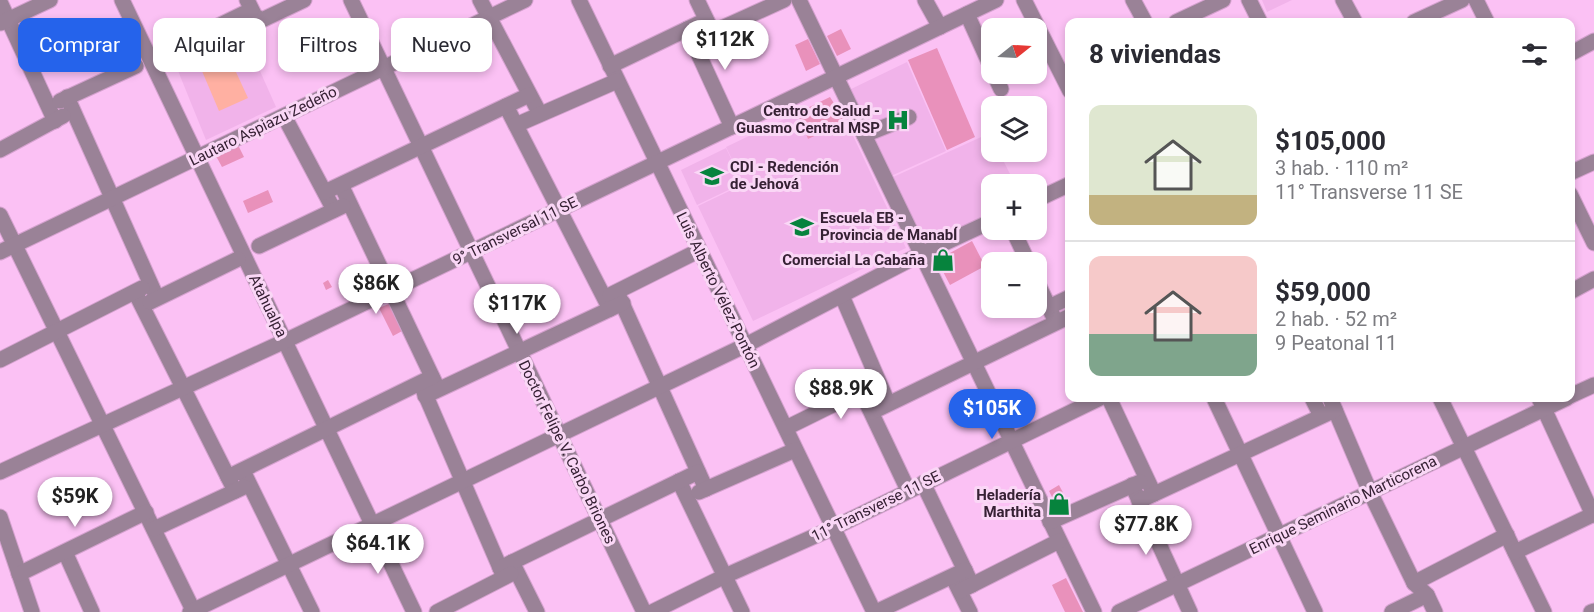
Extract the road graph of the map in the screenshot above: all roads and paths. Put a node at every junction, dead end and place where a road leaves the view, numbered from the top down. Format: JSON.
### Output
{"nodes":[{"id":1,"x":50,"y":0,"type":"edge"},
{"id":2,"x":122,"y":0,"type":"edge"},
{"id":3,"x":304,"y":0,"type":"edge"},
{"id":4,"x":351,"y":0,"type":"edge"},
{"id":5,"x":480,"y":0,"type":"edge"},
{"id":6,"x":525,"y":0,"type":"edge"},
{"id":7,"x":579,"y":0,"type":"edge"},
{"id":8,"x":697,"y":0,"type":"edge"},
{"id":9,"x":784,"y":0,"type":"edge"},
{"id":10,"x":799,"y":0,"type":"edge"},
{"id":11,"x":925,"y":0,"type":"edge"},
{"id":12,"x":996,"y":0,"type":"edge"},
{"id":13,"x":1024,"y":0,"type":"edge"},
{"id":14,"x":1133,"y":0,"type":"edge"},
{"id":15,"x":1223,"y":0,"type":"edge"},
{"id":16,"x":1249,"y":0,"type":"edge"},
{"id":17,"x":1343,"y":0,"type":"edge"},
{"id":18,"x":1462,"y":0,"type":"edge"},
{"id":19,"x":1476,"y":0,"type":"edge"},
{"id":20,"x":0,"y":2,"type":"edge"},
{"id":21,"x":253,"y":10,"type":"edge"},
{"id":22,"x":967,"y":14,"type":"junction"},
{"id":23,"x":489,"y":17,"type":"junction"},
{"id":24,"x":236,"y":18,"type":"edge"},
{"id":25,"x":1142,"y":18,"type":"edge"},
{"id":26,"x":1185,"y":18,"type":"edge"},
{"id":27,"x":1258,"y":18,"type":"edge"},
{"id":28,"x":1353,"y":18,"type":"edge"},
{"id":29,"x":1423,"y":18,"type":"edge"},
{"id":30,"x":1485,"y":18,"type":"edge"},
{"id":31,"x":4,"y":22,"type":"edge"},
{"id":32,"x":710,"y":26,"type":"junction"},
{"id":33,"x":940,"y":27,"type":"junction"},
{"id":34,"x":690,"y":35,"type":"junction"},
{"id":35,"x":1594,"y":41,"type":"edge"},
{"id":36,"x":981,"y":45,"type":"edge"},
{"id":37,"x":1575,"y":51,"type":"edge"},
{"id":38,"x":610,"y":66,"type":"junction"},
{"id":39,"x":384,"y":68,"type":"junction"},
{"id":40,"x":126,"y":72,"type":"edge"},
{"id":41,"x":836,"y":77,"type":"junction"},
{"id":42,"x":617,"y":81,"type":"junction"},
{"id":43,"x":1065,"y":82,"type":"edge"},
{"id":44,"x":998,"y":84,"type":"edge"},
{"id":45,"x":1000,"y":89,"type":"dead end"},
{"id":46,"x":529,"y":95,"type":"junction"},
{"id":47,"x":70,"y":104,"type":"junction"},
{"id":48,"x":506,"y":106,"type":"junction"},
{"id":49,"x":52,"y":114,"type":"junction"},
{"id":50,"x":540,"y":114,"type":"junction"},
{"id":51,"x":284,"y":116,"type":"junction"},
{"id":52,"x":909,"y":117,"type":"dead end"},
{"id":53,"x":516,"y":124,"type":"junction"},
{"id":54,"x":732,"y":127,"type":"junction"},
{"id":55,"x":864,"y":135,"type":"junction"},
{"id":56,"x":421,"y":146,"type":"junction"},
{"id":57,"x":0,"y":150,"type":"edge"},
{"id":58,"x":197,"y":157,"type":"junction"},
{"id":59,"x":1594,"y":162,"type":"edge"},
{"id":60,"x":657,"y":163,"type":"junction"},
{"id":61,"x":1575,"y":171,"type":"edge"},
{"id":62,"x":341,"y":185,"type":"junction"},
{"id":63,"x":1065,"y":186,"type":"edge"},
{"id":64,"x":325,"y":192,"type":"junction"},
{"id":65,"x":1047,"y":195,"type":"edge"},
{"id":66,"x":112,"y":198,"type":"junction"},
{"id":67,"x":351,"y":202,"type":"junction"},
{"id":68,"x":1575,"y":204,"type":"edge"},
{"id":69,"x":559,"y":209,"type":"junction"},
{"id":70,"x":334,"y":210,"type":"junction"},
{"id":71,"x":0,"y":215,"type":"edge"},
{"id":72,"x":981,"y":226,"type":"edge"},
{"id":73,"x":1594,"y":243,"type":"edge"},
{"id":74,"x":15,"y":245,"type":"junction"},
{"id":75,"x":259,"y":246,"type":"dead end"},
{"id":76,"x":699,"y":251,"type":"junction"},
{"id":77,"x":0,"y":252,"type":"edge"},
{"id":78,"x":472,"y":252,"type":"junction"},
{"id":79,"x":921,"y":254,"type":"junction"},
{"id":80,"x":238,"y":259,"type":"dead end"},
{"id":81,"x":1594,"y":279,"type":"edge"},
{"id":82,"x":150,"y":284,"type":"junction"},
{"id":83,"x":391,"y":289,"type":"junction"},
{"id":84,"x":1575,"y":289,"type":"edge"},
{"id":85,"x":1047,"y":292,"type":"edge"},
{"id":86,"x":842,"y":296,"type":"junction"},
{"id":87,"x":157,"y":298,"type":"junction"},
{"id":88,"x":138,"y":299,"type":"junction"},
{"id":89,"x":613,"y":301,"type":"junction"},
{"id":90,"x":1063,"y":310,"type":"edge"},
{"id":91,"x":57,"y":332,"type":"junction"},
{"id":92,"x":285,"y":341,"type":"junction"},
{"id":93,"x":744,"y":346,"type":"junction"},
{"id":94,"x":519,"y":352,"type":"junction"},
{"id":95,"x":0,"y":360,"type":"edge"},
{"id":96,"x":973,"y":363,"type":"junction"},
{"id":97,"x":880,"y":381,"type":"junction"},
{"id":98,"x":1594,"y":385,"type":"edge"},
{"id":99,"x":429,"y":386,"type":"junction"},
{"id":100,"x":660,"y":387,"type":"junction"},
{"id":101,"x":183,"y":388,"type":"junction"},
{"id":102,"x":861,"y":391,"type":"junction"},
{"id":103,"x":1575,"y":394,"type":"edge"},
{"id":104,"x":1092,"y":402,"type":"edge"},
{"id":105,"x":1110,"y":402,"type":"edge"},
{"id":106,"x":1217,"y":402,"type":"edge"},
{"id":107,"x":1442,"y":402,"type":"edge"},
{"id":108,"x":888,"y":403,"type":"junction"},
{"id":109,"x":1541,"y":403,"type":"edge"},
{"id":110,"x":1329,"y":408,"type":"edge"},
{"id":111,"x":872,"y":412,"type":"junction"},
{"id":112,"x":104,"y":426,"type":"junction"},
{"id":113,"x":327,"y":429,"type":"junction"},
{"id":114,"x":786,"y":429,"type":"junction"},
{"id":115,"x":559,"y":435,"type":"junction"},
{"id":116,"x":1011,"y":440,"type":"junction"},
{"id":117,"x":1463,"y":447,"type":"junction"},
{"id":118,"x":795,"y":450,"type":"junction"},
{"id":119,"x":1240,"y":454,"type":"junction"},
{"id":120,"x":0,"y":472,"type":"edge"},
{"id":121,"x":698,"y":472,"type":"junction"},
{"id":122,"x":246,"y":478,"type":"junction"},
{"id":123,"x":1147,"y":479,"type":"junction"},
{"id":124,"x":462,"y":481,"type":"junction"},
{"id":125,"x":680,"y":481,"type":"junction"},
{"id":126,"x":923,"y":483,"type":"junction"},
{"id":127,"x":231,"y":484,"type":"junction"},
{"id":128,"x":1132,"y":485,"type":"junction"},
{"id":129,"x":706,"y":489,"type":"junction"},
{"id":130,"x":908,"y":490,"type":"junction"},
{"id":131,"x":1370,"y":492,"type":"junction"},
{"id":132,"x":1154,"y":494,"type":"junction"},
{"id":133,"x":688,"y":497,"type":"junction"},
{"id":134,"x":1590,"y":498,"type":"edge"},
{"id":135,"x":1139,"y":501,"type":"junction"},
{"id":136,"x":146,"y":512,"type":"junction"},
{"id":137,"x":1594,"y":515,"type":"edge"},
{"id":138,"x":0,"y":517,"type":"edge"},
{"id":139,"x":600,"y":519,"type":"junction"},
{"id":140,"x":1050,"y":522,"type":"junction"},
{"id":141,"x":372,"y":524,"type":"junction"},
{"id":142,"x":833,"y":528,"type":"junction"},
{"id":143,"x":154,"y":529,"type":"junction"},
{"id":144,"x":1507,"y":535,"type":"junction"},
{"id":145,"x":1279,"y":536,"type":"junction"},
{"id":146,"x":1059,"y":541,"type":"junction"},
{"id":147,"x":65,"y":552,"type":"junction"},
{"id":148,"x":1515,"y":552,"type":"junction"},
{"id":149,"x":289,"y":564,"type":"junction"},
{"id":150,"x":11,"y":565,"type":"edge"},
{"id":151,"x":508,"y":570,"type":"junction"},
{"id":152,"x":958,"y":573,"type":"junction"},
{"id":153,"x":725,"y":576,"type":"junction"},
{"id":154,"x":1414,"y":583,"type":"junction"},
{"id":155,"x":1178,"y":584,"type":"junction"},
{"id":156,"x":966,"y":588,"type":"junction"},
{"id":157,"x":1427,"y":595,"type":"junction"},
{"id":158,"x":192,"y":611,"type":"edge"},
{"id":159,"x":32,"y":612,"type":"edge"},
{"id":160,"x":92,"y":612,"type":"edge"},
{"id":161,"x":312,"y":612,"type":"edge"},
{"id":162,"x":414,"y":612,"type":"edge"},
{"id":163,"x":437,"y":612,"type":"edge"},
{"id":164,"x":537,"y":612,"type":"edge"},
{"id":165,"x":644,"y":612,"type":"edge"},
{"id":166,"x":652,"y":612,"type":"edge"},
{"id":167,"x":742,"y":612,"type":"edge"},
{"id":168,"x":875,"y":612,"type":"edge"},
{"id":169,"x":970,"y":612,"type":"edge"},
{"id":170,"x":1094,"y":612,"type":"edge"},
{"id":171,"x":1119,"y":612,"type":"edge"},
{"id":172,"x":1190,"y":612,"type":"edge"},
{"id":173,"x":1316,"y":612,"type":"edge"},
{"id":174,"x":1392,"y":612,"type":"edge"},
{"id":175,"x":1435,"y":612,"type":"edge"},
{"id":176,"x":1544,"y":612,"type":"edge"}],
"edges":[{"from":1,"to":31,"type":"street"},
{"from":2,"to":58,"type":"street","name":"Atahualpa"},
{"from":3,"to":21,"type":"street"},
{"from":4,"to":39,"type":"street","name":"Doctor Felipe V. Carbo Briones"},
{"from":5,"to":23,"type":"street"},
{"from":6,"to":23,"type":"street","name":"Lautaro Aspiazu Zedeño"},
{"from":7,"to":38,"type":"street","name":"Luis Alberto Vélez Pontón"},
{"from":8,"to":32,"type":"street"},
{"from":9,"to":32,"type":"street"},
{"from":10,"to":41,"type":"street"},
{"from":11,"to":33,"type":"street"},
{"from":12,"to":22,"type":"street","name":"9° Transversal 11 SE"},
{"from":13,"to":43,"type":"street"},
{"from":14,"to":25,"type":"street"},
{"from":15,"to":26,"type":"street"},
{"from":16,"to":27,"type":"street"},
{"from":17,"to":28,"type":"street"},
{"from":18,"to":29,"type":"street"},
{"from":19,"to":30,"type":"street"},
{"from":20,"to":31,"type":"street"},
{"from":21,"to":24,"type":"street"},
{"from":22,"to":33,"type":"street","name":"9° Transversal 11 SE"},
{"from":22,"to":36,"type":"street"},
{"from":23,"to":39,"type":"street","name":"Lautaro Aspiazu Zedeño"},
{"from":23,"to":46,"type":"street"},
{"from":31,"to":49,"type":"street"},
{"from":32,"to":34,"type":"street"},
{"from":33,"to":41,"type":"street","name":"9° Transversal 11 SE"},
{"from":34,"to":38,"type":"street"},
{"from":34,"to":54,"type":"street"},
{"from":35,"to":37,"type":"street"},
{"from":38,"to":42,"type":"street","name":"Luis Alberto Vélez Pontón"},
{"from":39,"to":51,"type":"street","name":"Lautaro Aspiazu Zedeño"},
{"from":39,"to":56,"type":"street","name":"Doctor Felipe V. Carbo Briones"},
{"from":40,"to":47,"type":"street"},
{"from":41,"to":54,"type":"street","name":"9° Transversal 11 SE"},
{"from":41,"to":55,"type":"street"},
{"from":42,"to":50,"type":"street"},
{"from":42,"to":60,"type":"street","name":"Luis Alberto Vélez Pontón"},
{"from":44,"to":45,"type":"street"},
{"from":46,"to":48,"type":"street"},
{"from":46,"to":50,"type":"street"},
{"from":47,"to":49,"type":"street"},
{"from":47,"to":66,"type":"street"},
{"from":48,"to":53,"type":"street"},
{"from":48,"to":56,"type":"street"},
{"from":49,"to":57,"type":"street"},
{"from":50,"to":53,"type":"street"},
{"from":51,"to":58,"type":"street","name":"Lautaro Aspiazu Zedeño"},
{"from":51,"to":64,"type":"street"},
{"from":52,"to":55,"type":"street"},
{"from":53,"to":69,"type":"street"},
{"from":54,"to":60,"type":"street","name":"9° Transversal 11 SE"},
{"from":55,"to":79,"type":"street"},
{"from":56,"to":62,"type":"street"},
{"from":56,"to":78,"type":"street","name":"Doctor Felipe V. Carbo Briones"},
{"from":58,"to":66,"type":"street","name":"Lautaro Aspiazu Zedeño"},
{"from":58,"to":92,"type":"street","name":"Atahualpa"},
{"from":59,"to":61,"type":"street"},
{"from":60,"to":69,"type":"street","name":"9° Transversal 11 SE"},
{"from":60,"to":76,"type":"street","name":"Luis Alberto Vélez Pontón"},
{"from":62,"to":64,"type":"street"},
{"from":62,"to":67,"type":"street"},
{"from":63,"to":65,"type":"street"},
{"from":64,"to":70,"type":"street"},
{"from":66,"to":74,"type":"street","name":"Lautaro Aspiazu Zedeño"},
{"from":66,"to":82,"type":"street"},
{"from":67,"to":70,"type":"street"},
{"from":67,"to":83,"type":"street"},
{"from":68,"to":73,"type":"street"},
{"from":69,"to":78,"type":"street","name":"9° Transversal 11 SE"},
{"from":69,"to":89,"type":"street"},
{"from":70,"to":75,"type":"street"},
{"from":71,"to":74,"type":"street"},
{"from":72,"to":79,"type":"street"},
{"from":74,"to":77,"type":"street","name":"Lautaro Aspiazu Zedeño"},
{"from":74,"to":91,"type":"street"},
{"from":76,"to":89,"type":"street"},
{"from":76,"to":93,"type":"street","name":"Luis Alberto Vélez Pontón"},
{"from":78,"to":83,"type":"street","name":"9° Transversal 11 SE"},
{"from":78,"to":94,"type":"street","name":"Doctor Felipe V. Carbo Briones"},
{"from":79,"to":86,"type":"street"},
{"from":79,"to":96,"type":"street"},
{"from":80,"to":87,"type":"street"},
{"from":81,"to":84,"type":"street"},
{"from":82,"to":87,"type":"street"},
{"from":82,"to":88,"type":"street"},
{"from":83,"to":92,"type":"street","name":"9° Transversal 11 SE"},
{"from":83,"to":99,"type":"street"},
{"from":85,"to":90,"type":"street"},
{"from":86,"to":93,"type":"street"},
{"from":86,"to":97,"type":"street"},
{"from":87,"to":88,"type":"street"},
{"from":88,"to":91,"type":"street"},
{"from":88,"to":101,"type":"street"},
{"from":89,"to":94,"type":"street"},
{"from":89,"to":100,"type":"street"},
{"from":90,"to":96,"type":"street"},
{"from":91,"to":95,"type":"street"},
{"from":91,"to":112,"type":"street"},
{"from":92,"to":101,"type":"street","name":"9° Transversal 11 SE"},
{"from":92,"to":113,"type":"street","name":"Atahualpa"},
{"from":93,"to":100,"type":"street"},
{"from":93,"to":114,"type":"street","name":"Luis Alberto Vélez Pontón"},
{"from":94,"to":99,"type":"street"},
{"from":94,"to":115,"type":"street","name":"Doctor Felipe V. Carbo Briones"},
{"from":96,"to":108,"type":"street"},
{"from":96,"to":116,"type":"street"},
{"from":97,"to":102,"type":"street"},
{"from":97,"to":108,"type":"street"},
{"from":98,"to":103,"type":"street","name":"Enrique Seminario Marticorena"},
{"from":99,"to":113,"type":"street"},
{"from":99,"to":124,"type":"street"},
{"from":100,"to":115,"type":"street"},
{"from":100,"to":121,"type":"street"},
{"from":101,"to":112,"type":"street","name":"9° Transversal 11 SE"},
{"from":101,"to":127,"type":"street"},
{"from":102,"to":111,"type":"street"},
{"from":102,"to":114,"type":"street"},
{"from":104,"to":116,"type":"street","name":"11° Transverse 11 SE"},
{"from":105,"to":123,"type":"street"},
{"from":106,"to":119,"type":"street"},
{"from":107,"to":117,"type":"street"},
{"from":108,"to":111,"type":"street"},
{"from":109,"to":117,"type":"street","name":"Enrique Seminario Marticorena"},
{"from":109,"to":134,"type":"street"},
{"from":110,"to":119,"type":"street"},
{"from":110,"to":131,"type":"street"},
{"from":111,"to":130,"type":"street"},
{"from":112,"to":120,"type":"street","name":"9° Transversal 11 SE"},
{"from":112,"to":136,"type":"street"},
{"from":113,"to":122,"type":"street"},
{"from":113,"to":141,"type":"street","name":"Atahualpa"},
{"from":114,"to":118,"type":"street","name":"Luis Alberto Vélez Pontón"},
{"from":115,"to":124,"type":"street"},
{"from":115,"to":139,"type":"street","name":"Doctor Felipe V. Carbo Briones"},
{"from":116,"to":126,"type":"street","name":"11° Transverse 11 SE"},
{"from":116,"to":140,"type":"street"},
{"from":117,"to":131,"type":"street","name":"Enrique Seminario Marticorena"},
{"from":117,"to":144,"type":"street"},
{"from":118,"to":129,"type":"street"},
{"from":118,"to":142,"type":"street","name":"Luis Alberto Vélez Pontón"},
{"from":119,"to":132,"type":"street"},
{"from":119,"to":145,"type":"street"},
{"from":121,"to":125,"type":"street"},
{"from":121,"to":129,"type":"street"},
{"from":122,"to":127,"type":"street"},
{"from":122,"to":149,"type":"street"},
{"from":123,"to":128,"type":"street"},
{"from":123,"to":132,"type":"street"},
{"from":124,"to":141,"type":"street"},
{"from":124,"to":151,"type":"street"},
{"from":125,"to":133,"type":"street"},
{"from":125,"to":139,"type":"street"},
{"from":126,"to":130,"type":"street","name":"11° Transverse 11 SE"},
{"from":126,"to":152,"type":"street"},
{"from":127,"to":143,"type":"street"},
{"from":128,"to":135,"type":"street"},
{"from":128,"to":140,"type":"street"},
{"from":129,"to":133,"type":"street"},
{"from":130,"to":142,"type":"street","name":"11° Transverse 11 SE"},
{"from":131,"to":145,"type":"street","name":"Enrique Seminario Marticorena"},
{"from":131,"to":154,"type":"street"},
{"from":132,"to":135,"type":"street"},
{"from":133,"to":153,"type":"street"},
{"from":134,"to":137,"type":"street"},
{"from":135,"to":155,"type":"street"},
{"from":136,"to":143,"type":"street"},
{"from":136,"to":147,"type":"street"},
{"from":137,"to":148,"type":"street"},
{"from":138,"to":150,"type":"street"},
{"from":139,"to":151,"type":"street"},
{"from":139,"to":165,"type":"street","name":"Doctor Felipe V. Carbo Briones"},
{"from":140,"to":146,"type":"street"},
{"from":141,"to":149,"type":"street"},
{"from":141,"to":162,"type":"street","name":"Atahualpa"},
{"from":142,"to":153,"type":"street","name":"11° Transverse 11 SE"},
{"from":142,"to":168,"type":"street","name":"Luis Alberto Vélez Pontón"},
{"from":143,"to":158,"type":"street"},
{"from":144,"to":148,"type":"street"},
{"from":144,"to":154,"type":"street"},
{"from":145,"to":155,"type":"street","name":"Enrique Seminario Marticorena"},
{"from":145,"to":173,"type":"street"},
{"from":146,"to":156,"type":"street"},
{"from":146,"to":170,"type":"street"},
{"from":147,"to":150,"type":"street"},
{"from":147,"to":160,"type":"street"},
{"from":148,"to":176,"type":"street"},
{"from":149,"to":158,"type":"street"},
{"from":149,"to":161,"type":"street"},
{"from":150,"to":159,"type":"street"},
{"from":151,"to":163,"type":"street"},
{"from":151,"to":164,"type":"street"},
{"from":152,"to":156,"type":"street"},
{"from":152,"to":168,"type":"street"},
{"from":153,"to":166,"type":"street","name":"11° Transverse 11 SE"},
{"from":153,"to":167,"type":"street"},
{"from":154,"to":157,"type":"street"},
{"from":155,"to":171,"type":"street","name":"Enrique Seminario Marticorena"},
{"from":155,"to":172,"type":"street"},
{"from":156,"to":169,"type":"street"},
{"from":157,"to":174,"type":"street"},
{"from":157,"to":175,"type":"street"}]}
